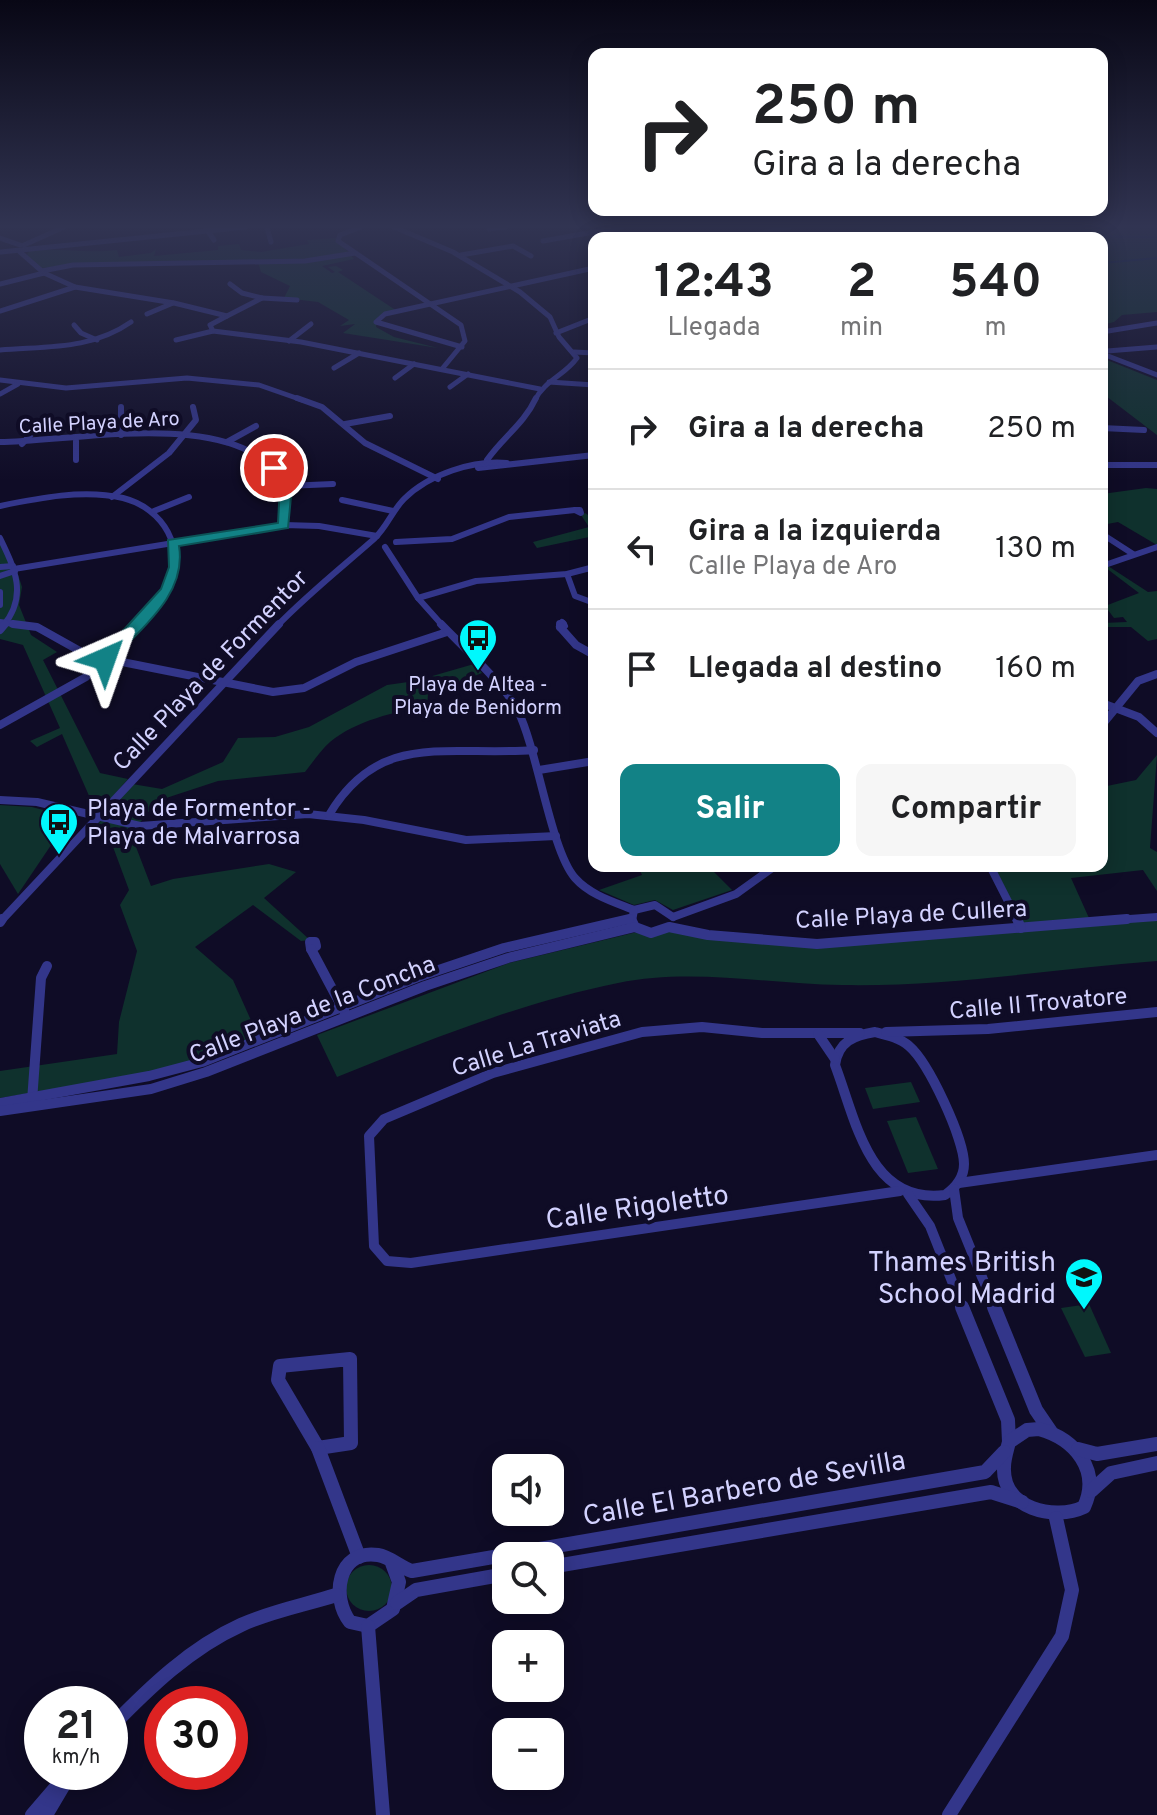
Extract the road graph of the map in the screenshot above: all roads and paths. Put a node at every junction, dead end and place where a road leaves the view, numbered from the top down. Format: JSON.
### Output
{"nodes":[{"id":1,"x":6,"y":312,"type":"edge"},
{"id":2,"x":153,"y":312,"type":"edge"},
{"id":3,"x":209,"y":312,"type":"edge"},
{"id":4,"x":235,"y":312,"type":"edge"},
{"id":5,"x":396,"y":312,"type":"edge"},
{"id":6,"x":443,"y":312,"type":"edge"},
{"id":7,"x":543,"y":312,"type":"edge"},
{"id":8,"x":147,"y":314,"type":"dead end"},
{"id":9,"x":19,"y":316,"type":"dead end"},
{"id":10,"x":227,"y":316,"type":"junction"},
{"id":11,"x":588,"y":320,"type":"edge"},
{"id":12,"x":131,"y":322,"type":"dead end"},
{"id":13,"x":1157,"y":323,"type":"edge"},
{"id":14,"x":311,"y":324,"type":"dead end"},
{"id":15,"x":74,"y":325,"type":"dead end"},
{"id":16,"x":213,"y":331,"type":"junction"},
{"id":17,"x":1108,"y":331,"type":"edge"},
{"id":18,"x":556,"y":333,"type":"junction"},
{"id":19,"x":176,"y":340,"type":"dead end"},
{"id":20,"x":98,"y":341,"type":"junction"},
{"id":21,"x":289,"y":341,"type":"junction"},
{"id":22,"x":462,"y":347,"type":"junction"},
{"id":23,"x":1157,"y":347,"type":"edge"},
{"id":24,"x":0,"y":350,"type":"edge"},
{"id":25,"x":574,"y":352,"type":"junction"},
{"id":26,"x":359,"y":353,"type":"junction"},
{"id":27,"x":588,"y":353,"type":"edge"},
{"id":28,"x":1108,"y":354,"type":"edge"},
{"id":29,"x":1108,"y":355,"type":"edge"},
{"id":30,"x":414,"y":364,"type":"junction"},
{"id":31,"x":334,"y":368,"type":"dead end"},
{"id":32,"x":442,"y":369,"type":"junction"},
{"id":33,"x":468,"y":374,"type":"junction"},
{"id":34,"x":1157,"y":375,"type":"edge"},
{"id":35,"x":395,"y":378,"type":"dead end"},
{"id":36,"x":0,"y":380,"type":"edge"},
{"id":37,"x":548,"y":382,"type":"junction"},
{"id":38,"x":19,"y":383,"type":"junction"},
{"id":39,"x":588,"y":385,"type":"edge"},
{"id":40,"x":450,"y":387,"type":"dead end"},
{"id":41,"x":540,"y":389,"type":"junction"},
{"id":42,"x":0,"y":394,"type":"edge"},
{"id":43,"x":121,"y":407,"type":"dead end"},
{"id":44,"x":193,"y":407,"type":"dead end"},
{"id":45,"x":390,"y":416,"type":"dead end"},
{"id":46,"x":47,"y":417,"type":"dead end"},
{"id":47,"x":345,"y":424,"type":"junction"},
{"id":48,"x":256,"y":426,"type":"dead end"},
{"id":49,"x":1108,"y":428,"type":"edge"},
{"id":50,"x":1144,"y":430,"type":"dead end"},
{"id":51,"x":187,"y":433,"type":"junction"},
{"id":52,"x":121,"y":435,"type":"junction"},
{"id":53,"x":76,"y":441,"type":"junction"},
{"id":54,"x":0,"y":442,"type":"edge"},
{"id":55,"x":227,"y":442,"type":"junction"},
{"id":56,"x":22,"y":444,"type":"junction"},
{"id":57,"x":588,"y":456,"type":"edge"},
{"id":58,"x":76,"y":460,"type":"dead end"},
{"id":59,"x":491,"y":461,"type":"junction"},
{"id":60,"x":1108,"y":465,"type":"edge"},
{"id":61,"x":1157,"y":465,"type":"edge"},
{"id":62,"x":438,"y":479,"type":"junction"},
{"id":63,"x":333,"y":484,"type":"dead end"},
{"id":64,"x":286,"y":486,"type":"junction"},
{"id":65,"x":112,"y":497,"type":"junction"},
{"id":66,"x":189,"y":497,"type":"dead end"},
{"id":67,"x":342,"y":500,"type":"dead end"},
{"id":68,"x":0,"y":506,"type":"edge"},
{"id":69,"x":575,"y":510,"type":"dead end"},
{"id":70,"x":154,"y":511,"type":"junction"},
{"id":71,"x":393,"y":511,"type":"junction"},
{"id":72,"x":387,"y":523,"type":"junction"},
{"id":73,"x":284,"y":525,"type":"junction"},
{"id":74,"x":0,"y":538,"type":"edge"},
{"id":75,"x":1108,"y":538,"type":"edge"},
{"id":76,"x":374,"y":539,"type":"junction"},
{"id":77,"x":394,"y":539,"type":"junction"},
{"id":78,"x":172,"y":543,"type":"junction"},
{"id":79,"x":385,"y":547,"type":"junction"},
{"id":80,"x":1157,"y":547,"type":"edge"},
{"id":81,"x":1133,"y":554,"type":"junction"},
{"id":82,"x":1108,"y":564,"type":"edge"},
{"id":83,"x":0,"y":567,"type":"edge"},
{"id":84,"x":14,"y":569,"type":"junction"},
{"id":85,"x":588,"y":569,"type":"edge"},
{"id":86,"x":567,"y":574,"type":"junction"},
{"id":87,"x":0,"y":576,"type":"edge"},
{"id":88,"x":0,"y":592,"type":"edge"},
{"id":89,"x":418,"y":598,"type":"junction"},
{"id":90,"x":588,"y":601,"type":"edge"},
{"id":91,"x":0,"y":605,"type":"edge"},
{"id":92,"x":4,"y":622,"type":"edge"},
{"id":93,"x":560,"y":627,"type":"dead end"},
{"id":94,"x":0,"y":630,"type":"edge"},
{"id":95,"x":447,"y":632,"type":"junction"},
{"id":96,"x":588,"y":652,"type":"edge"},
{"id":97,"x":105,"y":659,"type":"junction"},
{"id":98,"x":1157,"y":674,"type":"edge"},
{"id":99,"x":224,"y":683,"type":"junction"},
{"id":100,"x":1108,"y":705,"type":"edge"},
{"id":101,"x":1115,"y":708,"type":"junction"},
{"id":102,"x":1108,"y":717,"type":"edge"},
{"id":103,"x":0,"y":725,"type":"edge"},
{"id":104,"x":1157,"y":733,"type":"edge"},
{"id":105,"x":534,"y":750,"type":"junction"},
{"id":106,"x":588,"y":762,"type":"edge"},
{"id":107,"x":539,"y":770,"type":"junction"},
{"id":108,"x":0,"y":800,"type":"edge"},
{"id":109,"x":101,"y":815,"type":"junction"},
{"id":110,"x":329,"y":815,"type":"junction"},
{"id":111,"x":556,"y":836,"type":"junction"},
{"id":112,"x":767,"y":872,"type":"edge"},
{"id":113,"x":993,"y":872,"type":"edge"},
{"id":114,"x":1157,"y":917,"type":"edge"},
{"id":115,"x":633,"y":919,"type":"junction"},
{"id":116,"x":0,"y":922,"type":"edge"},
{"id":117,"x":671,"y":922,"type":"junction"},
{"id":118,"x":1021,"y":928,"type":"junction"},
{"id":119,"x":311,"y":949,"type":"dead end"},
{"id":120,"x":47,"y":966,"type":"dead end"},
{"id":121,"x":344,"y":1012,"type":"junction"},
{"id":122,"x":1157,"y":1012,"type":"edge"},
{"id":123,"x":875,"y":1032,"type":"junction"},
{"id":124,"x":860,"y":1033,"type":"junction"},
{"id":125,"x":922,"y":1033,"type":"junction"},
{"id":126,"x":818,"y":1034,"type":"junction"},
{"id":127,"x":912,"y":1048,"type":"junction"},
{"id":128,"x":835,"y":1059,"type":"junction"},
{"id":129,"x":31,"y":1102,"type":"junction"},
{"id":130,"x":0,"y":1103,"type":"edge"},
{"id":131,"x":0,"y":1111,"type":"edge"},
{"id":132,"x":1157,"y":1155,"type":"edge"},
{"id":133,"x":964,"y":1166,"type":"junction"},
{"id":134,"x":882,"y":1178,"type":"junction"},
{"id":135,"x":988,"y":1179,"type":"junction"},
{"id":136,"x":956,"y":1186,"type":"junction"},
{"id":137,"x":904,"y":1193,"type":"junction"},
{"id":138,"x":875,"y":1195,"type":"junction"},
{"id":139,"x":382,"y":1257,"type":"joint"},
{"id":140,"x":1051,"y":1432,"type":"junction"},
{"id":141,"x":1157,"y":1444,"type":"edge"},
{"id":142,"x":1007,"y":1447,"type":"junction"},
{"id":143,"x":318,"y":1448,"type":"junction"},
{"id":144,"x":1075,"y":1448,"type":"junction"},
{"id":145,"x":1157,"y":1463,"type":"edge"},
{"id":146,"x":1090,"y":1494,"type":"junction"},
{"id":147,"x":1022,"y":1502,"type":"junction"},
{"id":148,"x":1056,"y":1518,"type":"junction"},
{"id":149,"x":359,"y":1557,"type":"junction"},
{"id":150,"x":392,"y":1563,"type":"junction"},
{"id":151,"x":564,"y":1565,"type":"edge"},
{"id":152,"x":492,"y":1576,"type":"edge"},
{"id":153,"x":336,"y":1595,"type":"junction"},
{"id":154,"x":397,"y":1603,"type":"junction"},
{"id":155,"x":368,"y":1626,"type":"junction"},
{"id":156,"x":128,"y":1709,"type":"edge"},
{"id":157,"x":54,"y":1790,"type":"edge"},
{"id":158,"x":60,"y":1790,"type":"edge"},
{"id":159,"x":960,"y":1796,"type":"junction"},
{"id":160,"x":32,"y":1815,"type":"edge"},
{"id":161,"x":46,"y":1815,"type":"edge"},
{"id":162,"x":383,"y":1815,"type":"edge"},
{"id":163,"x":949,"y":1815,"type":"edge"},
{"id":164,"x":957,"y":1815,"type":"edge"}],
"edges":[{"from":1,"to":9,"type":"street"},
{"from":2,"to":8,"type":"street"},
{"from":3,"to":10,"type":"street"},
{"from":4,"to":10,"type":"street"},
{"from":5,"to":22,"type":"street"},
{"from":6,"to":22,"type":"street"},
{"from":7,"to":18,"type":"street"},
{"from":10,"to":16,"type":"street"},
{"from":11,"to":18,"type":"street"},
{"from":12,"to":20,"type":"street"},
{"from":13,"to":17,"type":"street"},
{"from":14,"to":21,"type":"street"},
{"from":15,"to":20,"type":"street"},
{"from":16,"to":19,"type":"street"},
{"from":16,"to":21,"type":"street"},
{"from":18,"to":25,"type":"street"},
{"from":20,"to":24,"type":"street"},
{"from":21,"to":26,"type":"street"},
{"from":22,"to":32,"type":"street"},
{"from":23,"to":28,"type":"street"},
{"from":25,"to":27,"type":"street"},
{"from":25,"to":37,"type":"street"},
{"from":26,"to":30,"type":"street"},
{"from":26,"to":31,"type":"street"},
{"from":29,"to":34,"type":"street"},
{"from":30,"to":32,"type":"street"},
{"from":30,"to":35,"type":"street"},
{"from":32,"to":33,"type":"street"},
{"from":33,"to":40,"type":"street"},
{"from":33,"to":41,"type":"street"},
{"from":36,"to":38,"type":"street"},
{"from":37,"to":39,"type":"street"},
{"from":37,"to":41,"type":"street"},
{"from":38,"to":42,"type":"street"},
{"from":38,"to":47,"type":"street"},
{"from":41,"to":59,"type":"street"},
{"from":43,"to":52,"type":"street"},
{"from":44,"to":51,"type":"street"},
{"from":45,"to":47,"type":"street"},
{"from":46,"to":56,"type":"street"},
{"from":47,"to":62,"type":"street"},
{"from":48,"to":55,"type":"street"},
{"from":49,"to":50,"type":"street"},
{"from":51,"to":52,"type":"street","name":"Calle Playa de Aro"},
{"from":51,"to":55,"type":"street","name":"Calle Playa de Aro"},
{"from":51,"to":65,"type":"street"},
{"from":52,"to":53,"type":"street","name":"Calle Playa de Aro"},
{"from":53,"to":56,"type":"street","name":"Calle Playa de Aro"},
{"from":53,"to":58,"type":"street"},
{"from":54,"to":56,"type":"street","name":"Calle Playa de Aro"},
{"from":55,"to":64,"type":"street","name":"Calle Playa de Aro"},
{"from":57,"to":59,"type":"street"},
{"from":59,"to":62,"type":"street"},
{"from":60,"to":61,"type":"street"},
{"from":62,"to":71,"type":"street"},
{"from":63,"to":64,"type":"street"},
{"from":64,"to":73,"type":"street"},
{"from":65,"to":68,"type":"street"},
{"from":65,"to":70,"type":"street"},
{"from":66,"to":70,"type":"street"},
{"from":67,"to":71,"type":"street"},
{"from":69,"to":77,"type":"street","name":"Calle Playa de Formentor"},
{"from":70,"to":78,"type":"street"},
{"from":71,"to":72,"type":"street","name":"Calle Playa de Formentor"},
{"from":72,"to":76,"type":"street","name":"Calle Playa de Formentor"},
{"from":72,"to":77,"type":"street"},
{"from":73,"to":76,"type":"street"},
{"from":73,"to":78,"type":"street"},
{"from":74,"to":84,"type":"street"},
{"from":75,"to":81,"type":"street"},
{"from":76,"to":77,"type":"street","name":"Calle Playa de Formentor"},
{"from":76,"to":79,"type":"street"},
{"from":76,"to":99,"type":"street","name":"Calle Playa de Formentor"},
{"from":77,"to":79,"type":"street"},
{"from":78,"to":84,"type":"street"},
{"from":78,"to":97,"type":"street"},
{"from":79,"to":89,"type":"street"},
{"from":80,"to":81,"type":"street"},
{"from":81,"to":82,"type":"street"},
{"from":83,"to":84,"type":"street"},
{"from":84,"to":87,"type":"street"},
{"from":84,"to":92,"type":"street"},
{"from":85,"to":86,"type":"street"},
{"from":86,"to":89,"type":"street"},
{"from":86,"to":90,"type":"street"},
{"from":88,"to":91,"type":"street"},
{"from":89,"to":95,"type":"street"},
{"from":92,"to":94,"type":"street"},
{"from":92,"to":97,"type":"street"},
{"from":93,"to":96,"type":"street"},
{"from":95,"to":99,"type":"street"},
{"from":95,"to":105,"type":"street"},
{"from":97,"to":99,"type":"street"},
{"from":97,"to":103,"type":"street"},
{"from":98,"to":101,"type":"street"},
{"from":99,"to":109,"type":"street","name":"Calle Playa de Formentor"},
{"from":100,"to":101,"type":"street"},
{"from":101,"to":102,"type":"street"},
{"from":101,"to":104,"type":"street"},
{"from":105,"to":107,"type":"street"},
{"from":105,"to":110,"type":"street"},
{"from":106,"to":107,"type":"street"},
{"from":107,"to":111,"type":"street"},
{"from":108,"to":109,"type":"street"},
{"from":109,"to":110,"type":"street"},
{"from":109,"to":116,"type":"street","name":"Calle Playa de Formentor"},
{"from":110,"to":111,"type":"street"},
{"from":111,"to":115,"type":"street"},
{"from":112,"to":117,"type":"street"},
{"from":113,"to":118,"type":"street"},
{"from":114,"to":118,"type":"street","name":"Calle Playa de Cullera"},
{"from":115,"to":117,"type":"street"},
{"from":115,"to":117,"type":"street"},
{"from":115,"to":121,"type":"street","name":"Calle Playa de la Concha"},
{"from":117,"to":118,"type":"street","name":"Calle Playa de Cullera"},
{"from":119,"to":121,"type":"street"},
{"from":120,"to":129,"type":"street"},
{"from":121,"to":129,"type":"street","name":"Calle Playa de la Concha"},
{"from":122,"to":125,"type":"street","name":"Calle Il Trovatore"},
{"from":123,"to":124,"type":"street","name":"Calle La Traviata"},
{"from":123,"to":125,"type":"street"},
{"from":123,"to":127,"type":"street"},
{"from":124,"to":126,"type":"street","name":"Calle La Traviata"},
{"from":124,"to":128,"type":"street"},
{"from":125,"to":127,"type":"street"},
{"from":126,"to":128,"type":"street"},
{"from":126,"to":139,"type":"street","name":"Calle La Traviata"},
{"from":127,"to":133,"type":"street"},
{"from":128,"to":134,"type":"street"},
{"from":129,"to":130,"type":"street","name":"Calle Playa de la Concha"},
{"from":129,"to":131,"type":"street","name":"Calle Playa de la Concha"},
{"from":132,"to":135,"type":"street"},
{"from":133,"to":135,"type":"street"},
{"from":133,"to":136,"type":"street"},
{"from":134,"to":137,"type":"street"},
{"from":134,"to":138,"type":"street"},
{"from":135,"to":136,"type":"street"},
{"from":136,"to":137,"type":"street","name":"Calle Rigoletto"},
{"from":136,"to":140,"type":"street"},
{"from":137,"to":138,"type":"street","name":"Calle Rigoletto"},
{"from":137,"to":142,"type":"street"},
{"from":138,"to":139,"type":"street","name":"Calle Rigoletto"},
{"from":140,"to":142,"type":"street"},
{"from":140,"to":144,"type":"street"},
{"from":141,"to":144,"type":"street"},
{"from":142,"to":147,"type":"street"},
{"from":142,"to":150,"type":"street","name":"Calle El Barbero de Sevilla"},
{"from":143,"to":143,"type":"street"},
{"from":143,"to":149,"type":"street"},
{"from":144,"to":146,"type":"street"},
{"from":145,"to":146,"type":"street"},
{"from":146,"to":148,"type":"street"},
{"from":147,"to":148,"type":"street"},
{"from":147,"to":151,"type":"street","name":"Calle El Barbero de Sevilla"},
{"from":148,"to":159,"type":"street"},
{"from":149,"to":150,"type":"street"},
{"from":149,"to":153,"type":"street"},
{"from":150,"to":154,"type":"street"},
{"from":152,"to":154,"type":"street"},
{"from":153,"to":155,"type":"street"},
{"from":153,"to":156,"type":"street"},
{"from":154,"to":155,"type":"street"},
{"from":155,"to":162,"type":"street"},
{"from":157,"to":160,"type":"street"},
{"from":158,"to":161,"type":"street"},
{"from":159,"to":163,"type":"street"},
{"from":159,"to":164,"type":"street"}]}
